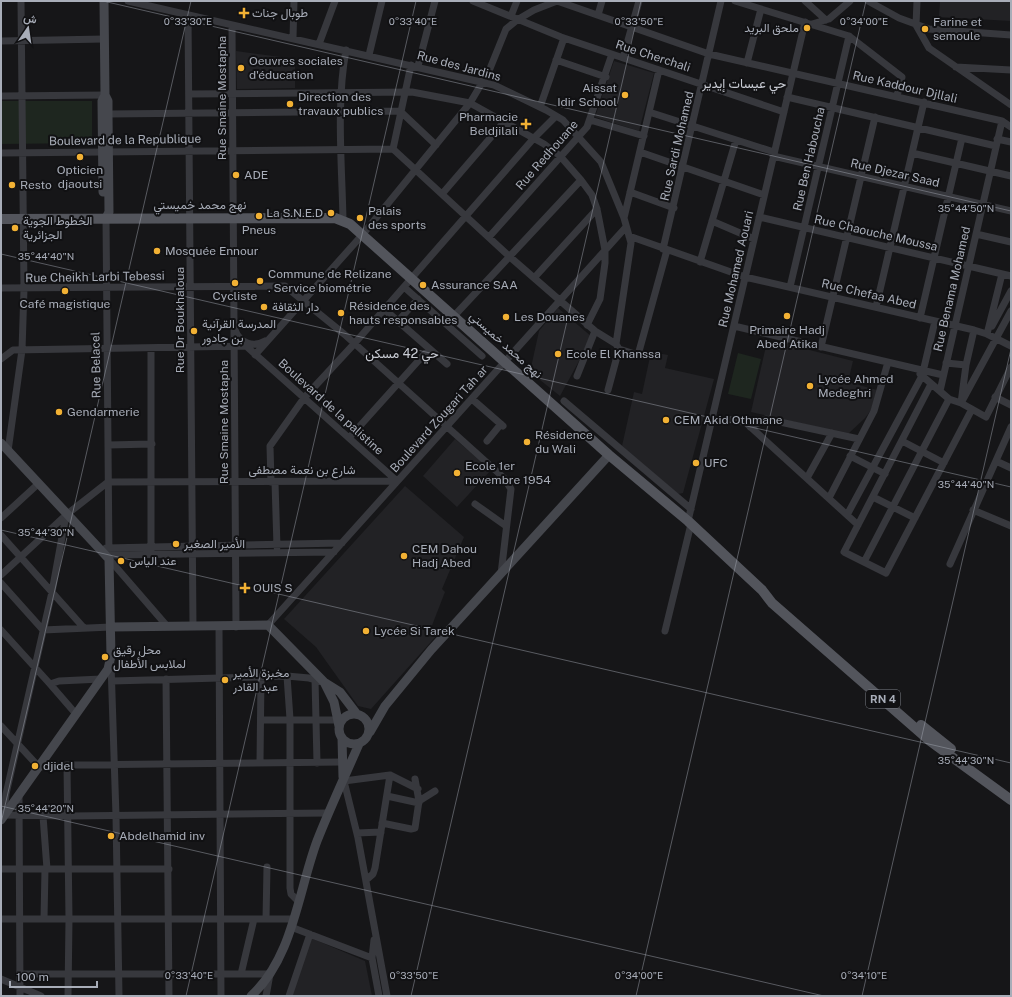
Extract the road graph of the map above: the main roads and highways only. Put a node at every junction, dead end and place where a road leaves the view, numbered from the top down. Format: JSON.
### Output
{"nodes":[{"id":1,"x":1,"y":219,"type":"edge"},
{"id":2,"x":762,"y":590,"type":"junction"},
{"id":3,"x":1011,"y":792,"type":"edge"},
{"id":4,"x":1011,"y":800,"type":"edge"}],
"edges":[{"from":1,"to":2,"type":"main road","name":"نهج محمد خميستي","number":"RN 4"},
{"from":2,"to":3,"type":"main road","number":"RN 4"},
{"from":2,"to":4,"type":"main road","number":"RN 4"}]}
